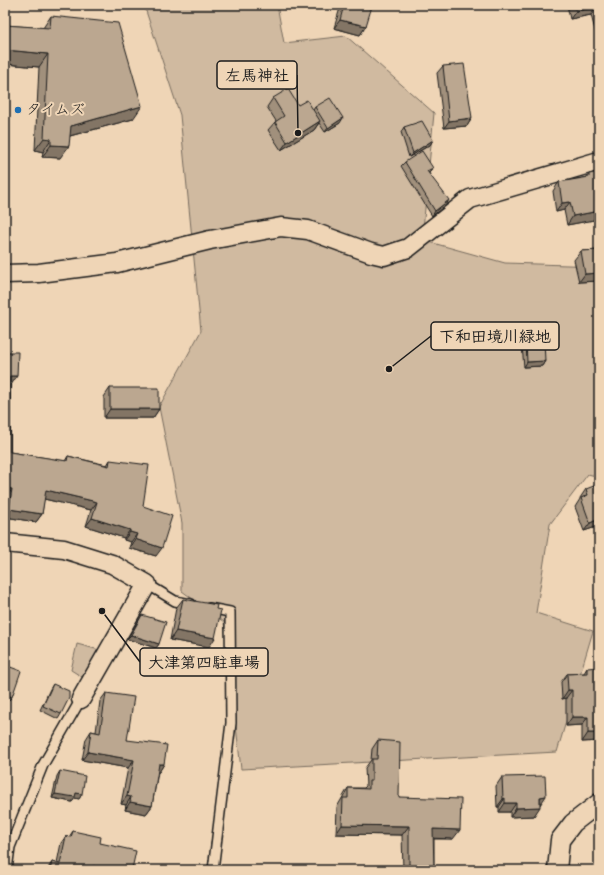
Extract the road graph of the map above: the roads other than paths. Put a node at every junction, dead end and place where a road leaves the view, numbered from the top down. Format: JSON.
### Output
{"nodes":[{"id":1,"x":599,"y":161,"type":"edge"},
{"id":2,"x":5,"y":274,"type":"edge"},
{"id":3,"x":5,"y":543,"type":"edge"},
{"id":4,"x":147,"y":584,"type":"junction"},
{"id":5,"x":81,"y":699,"type":"joint"},
{"id":6,"x":599,"y":803,"type":"edge"},
{"id":7,"x":8,"y":870,"type":"edge"},
{"id":8,"x":213,"y":870,"type":"edge"},
{"id":9,"x":557,"y":870,"type":"edge"}],
"edges":[{"from":1,"to":2,"type":"street"},
{"from":3,"to":4,"type":"street"},
{"from":4,"to":5,"type":"street"},
{"from":4,"to":8,"type":"lane"},
{"from":5,"to":7,"type":"lane"},
{"from":6,"to":9,"type":"street"}]}
